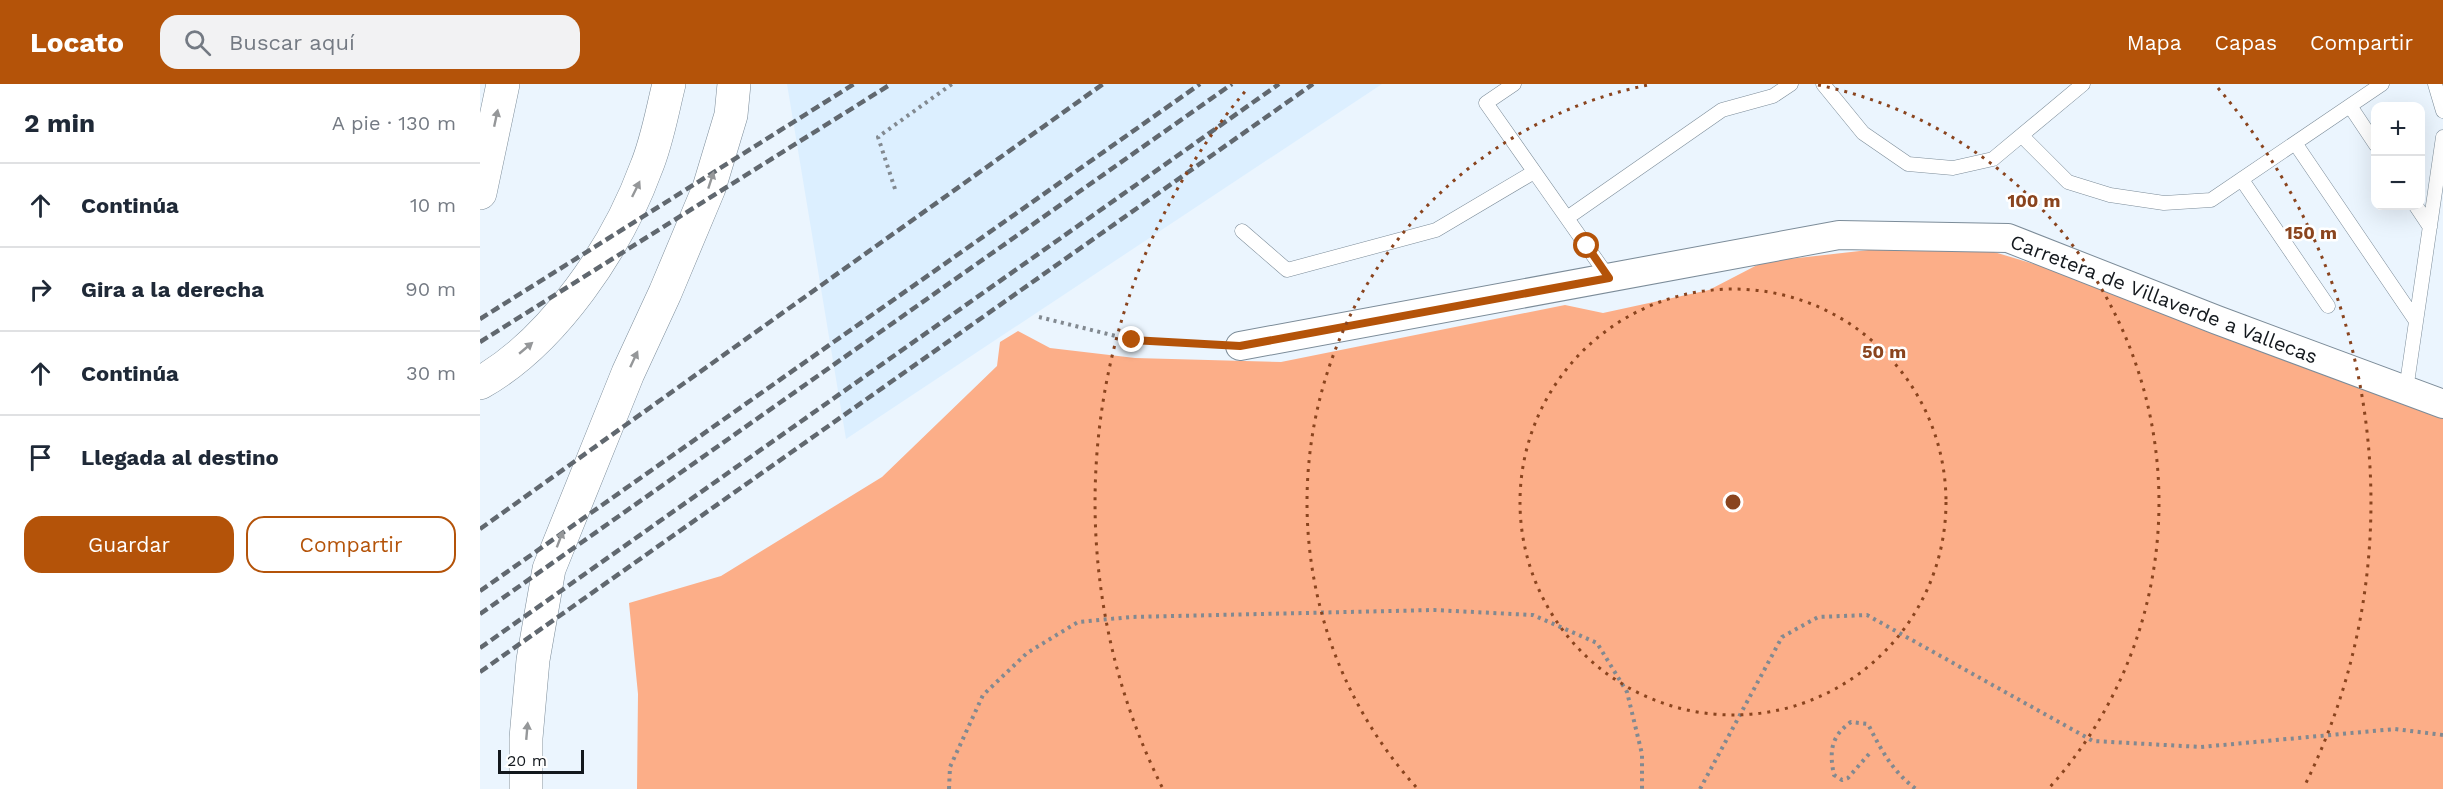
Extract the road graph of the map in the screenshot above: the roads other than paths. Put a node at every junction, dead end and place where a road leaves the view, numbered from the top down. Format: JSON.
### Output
{"nodes":[{"id":1,"x":503,"y":84,"type":"edge"},
{"id":2,"x":669,"y":84,"type":"edge"},
{"id":3,"x":734,"y":84,"type":"edge"},
{"id":4,"x":1514,"y":84,"type":"edge"},
{"id":5,"x":1823,"y":84,"type":"edge"},
{"id":6,"x":2083,"y":84,"type":"edge"},
{"id":7,"x":2382,"y":84,"type":"edge"},
{"id":8,"x":2435,"y":84,"type":"edge"},
{"id":9,"x":1787,"y":85,"type":"edge"},
{"id":10,"x":2350,"y":106,"type":"junction"},
{"id":11,"x":2443,"y":111,"type":"edge"},
{"id":12,"x":2022,"y":136,"type":"junction"},
{"id":13,"x":2443,"y":137,"type":"edge"},
{"id":14,"x":2371,"y":138,"type":"edge"},
{"id":15,"x":2295,"y":143,"type":"junction"},
{"id":16,"x":1534,"y":172,"type":"junction"},
{"id":17,"x":2242,"y":180,"type":"junction"},
{"id":18,"x":480,"y":193,"type":"edge"},
{"id":19,"x":2419,"y":210,"type":"edge"},
{"id":20,"x":1567,"y":218,"type":"junction"},
{"id":21,"x":2430,"y":227,"type":"junction"},
{"id":22,"x":1242,"y":231,"type":"dead end"},
{"id":23,"x":1609,"y":278,"type":"junction"},
{"id":24,"x":2328,"y":306,"type":"dead end"},
{"id":25,"x":2416,"y":321,"type":"junction"},
{"id":26,"x":1240,"y":346,"type":"road end"},
{"id":27,"x":480,"y":383,"type":"edge"},
{"id":28,"x":2406,"y":390,"type":"junction"},
{"id":29,"x":2443,"y":404,"type":"edge"},
{"id":30,"x":525,"y":789,"type":"edge"}],
"edges":[{"from":18,"to":1,"type":"highway","one_way":true},
{"from":27,"to":2,"type":"highway","one_way":true},
{"from":30,"to":3,"type":"highway","one_way":true},
{"from":4,"to":16,"type":"lane"},
{"from":5,"to":12,"type":"lane"},
{"from":6,"to":12,"type":"lane"},
{"from":7,"to":10,"type":"lane"},
{"from":8,"to":11,"type":"lane"},
{"from":9,"to":20,"type":"lane"},
{"from":10,"to":14,"type":"lane"},
{"from":10,"to":15,"type":"lane"},
{"from":12,"to":17,"type":"lane"},
{"from":13,"to":21,"type":"lane"},
{"from":15,"to":17,"type":"lane"},
{"from":15,"to":25,"type":"lane"},
{"from":16,"to":20,"type":"lane"},
{"from":16,"to":22,"type":"lane"},
{"from":17,"to":24,"type":"lane"},
{"from":19,"to":21,"type":"lane"},
{"from":20,"to":23,"type":"lane"},
{"from":21,"to":25,"type":"lane"},
{"from":23,"to":26,"type":"street","name":"Carretera de Villaverde a Vallecas"},
{"from":23,"to":28,"type":"street","name":"Carretera de Villaverde a Vallecas"},
{"from":25,"to":28,"type":"lane"},
{"from":28,"to":29,"type":"street","name":"Carretera de Villaverde a Vallecas"}]}
